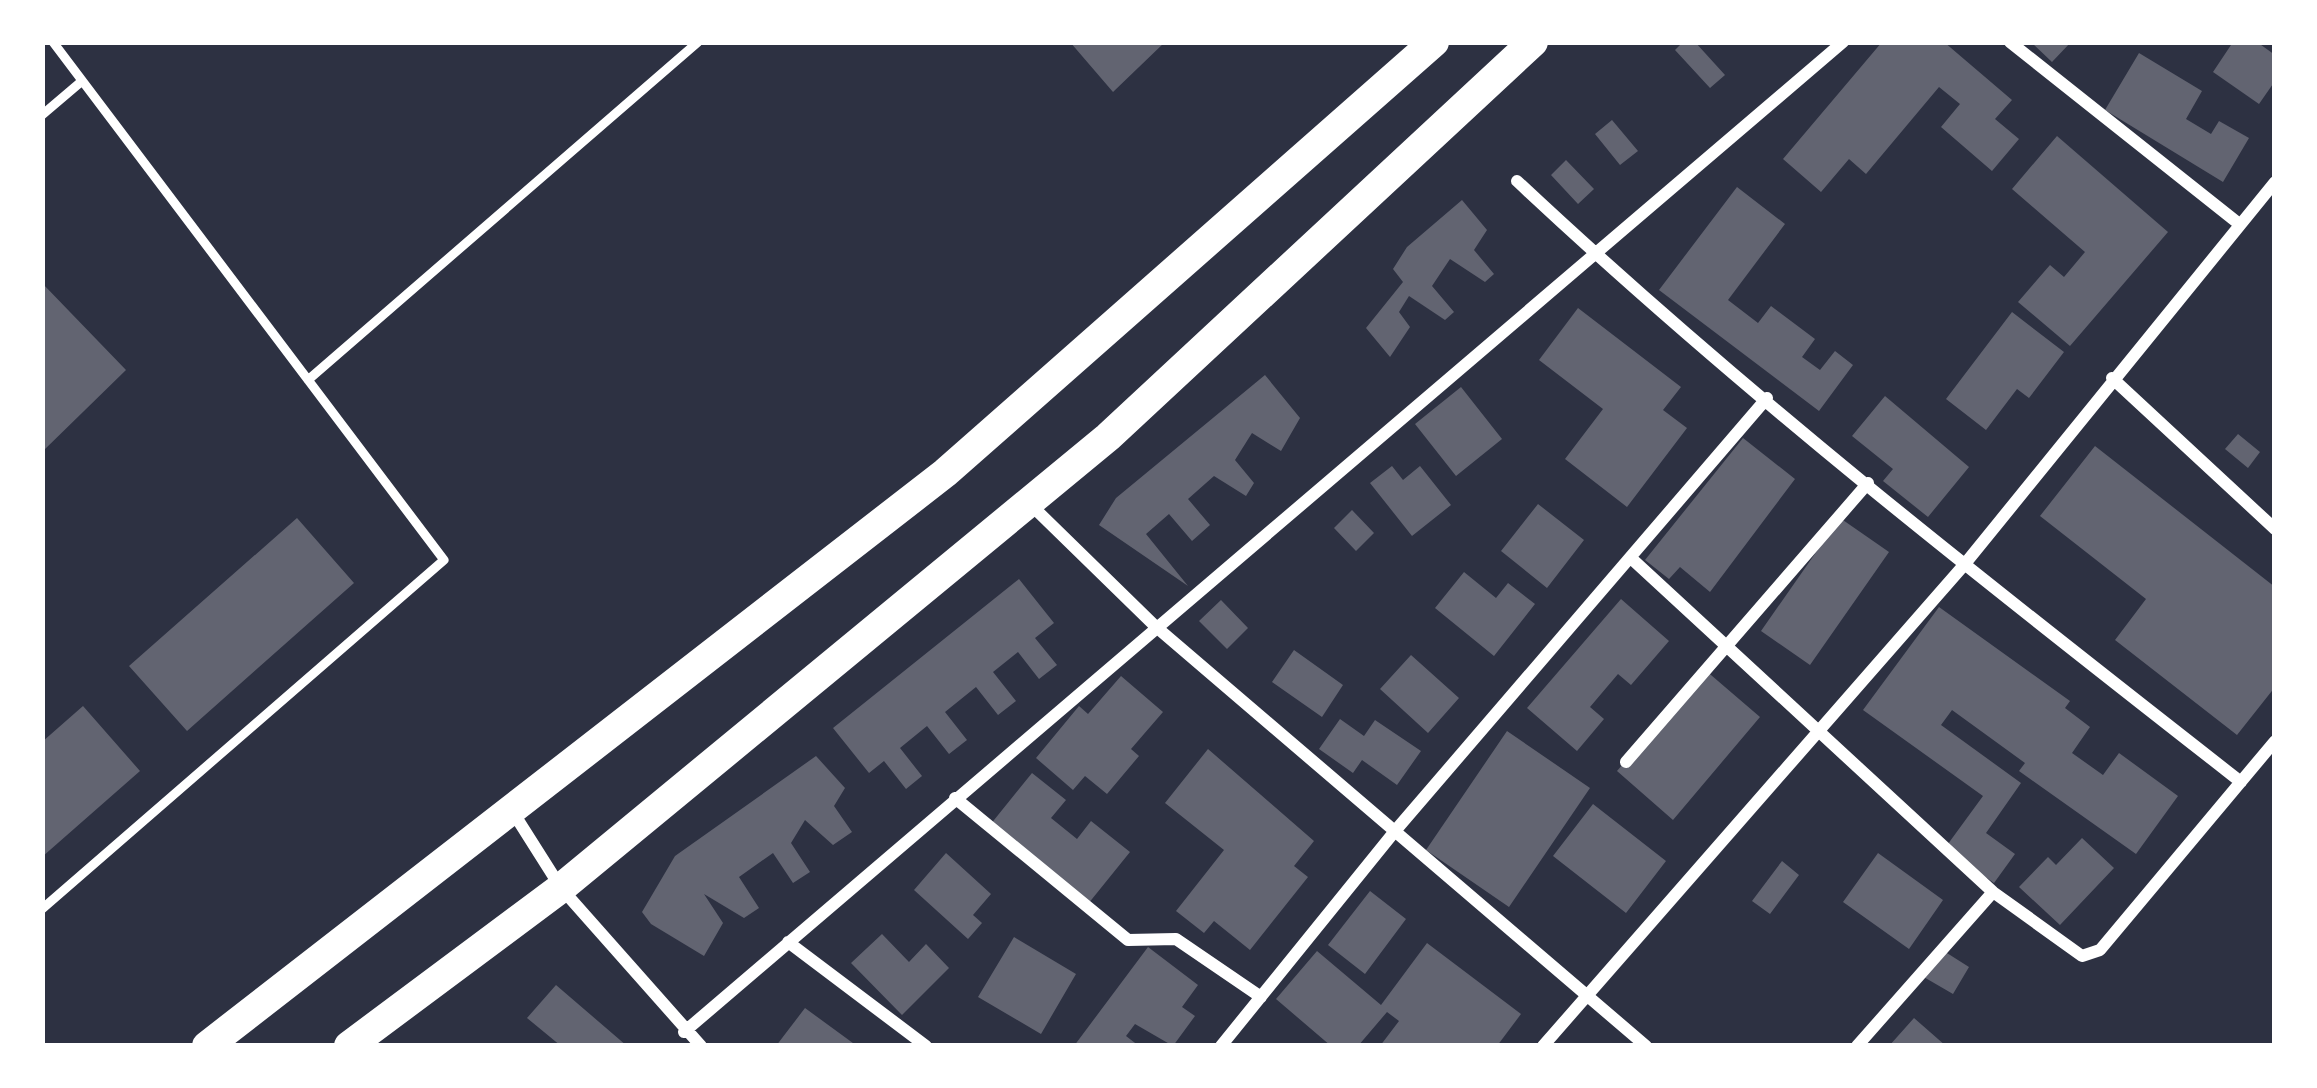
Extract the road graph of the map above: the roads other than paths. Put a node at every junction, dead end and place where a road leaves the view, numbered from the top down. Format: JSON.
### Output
{"nodes":[{"id":1,"x":53,"y":42,"type":"edge"},
{"id":2,"x":698,"y":42,"type":"edge"},
{"id":3,"x":1434,"y":42,"type":"edge"},
{"id":4,"x":1533,"y":42,"type":"edge"},
{"id":5,"x":1843,"y":42,"type":"edge"},
{"id":6,"x":2010,"y":42,"type":"edge"},
{"id":7,"x":82,"y":81,"type":"junction"},
{"id":8,"x":42,"y":115,"type":"edge"},
{"id":9,"x":1517,"y":181,"type":"dead end"},
{"id":10,"x":2275,"y":182,"type":"edge"},
{"id":11,"x":2238,"y":224,"type":"junction"},
{"id":12,"x":1594,"y":254,"type":"junction"},
{"id":13,"x":2112,"y":378,"type":"junction"},
{"id":14,"x":308,"y":380,"type":"junction"},
{"id":15,"x":1767,"y":398,"type":"junction"},
{"id":16,"x":1868,"y":483,"type":"junction"},
{"id":17,"x":1029,"y":503,"type":"junction"},
{"id":18,"x":2275,"y":529,"type":"edge"},
{"id":19,"x":1631,"y":559,"type":"junction"},
{"id":20,"x":1964,"y":565,"type":"junction"},
{"id":21,"x":1155,"y":626,"type":"junction"},
{"id":22,"x":1728,"y":648,"type":"junction"},
{"id":23,"x":1820,"y":735,"type":"junction"},
{"id":24,"x":2275,"y":742,"type":"edge"},
{"id":25,"x":1625,"y":762,"type":"dead end"},
{"id":26,"x":2241,"y":782,"type":"junction"},
{"id":27,"x":956,"y":798,"type":"junction"},
{"id":28,"x":511,"y":808,"type":"junction"},
{"id":29,"x":1395,"y":831,"type":"junction"},
{"id":30,"x":561,"y":888,"type":"junction"},
{"id":31,"x":1993,"y":892,"type":"junction"},
{"id":32,"x":42,"y":909,"type":"edge"},
{"id":33,"x":788,"y":942,"type":"junction"},
{"id":34,"x":1585,"y":994,"type":"junction"},
{"id":35,"x":1262,"y":997,"type":"junction"},
{"id":36,"x":684,"y":1032,"type":"junction"},
{"id":37,"x":207,"y":1046,"type":"edge"},
{"id":38,"x":349,"y":1046,"type":"edge"},
{"id":39,"x":701,"y":1046,"type":"edge"},
{"id":40,"x":926,"y":1046,"type":"edge"},
{"id":41,"x":1221,"y":1046,"type":"edge"},
{"id":42,"x":1543,"y":1046,"type":"edge"},
{"id":43,"x":1646,"y":1046,"type":"edge"},
{"id":44,"x":1857,"y":1046,"type":"edge"}],
"edges":[{"from":1,"to":7,"type":"lane"},
{"from":2,"to":14,"type":"lane"},
{"from":3,"to":28,"type":"main road"},
{"from":4,"to":17,"type":"main road"},
{"from":5,"to":12,"type":"street"},
{"from":6,"to":11,"type":"street"},
{"from":7,"to":8,"type":"lane"},
{"from":7,"to":14,"type":"lane"},
{"from":9,"to":12,"type":"street"},
{"from":10,"to":11,"type":"street"},
{"from":11,"to":13,"type":"street"},
{"from":12,"to":15,"type":"street"},
{"from":12,"to":21,"type":"street"},
{"from":13,"to":18,"type":"street"},
{"from":13,"to":20,"type":"street"},
{"from":14,"to":32,"type":"lane"},
{"from":15,"to":16,"type":"street"},
{"from":15,"to":19,"type":"street"},
{"from":16,"to":20,"type":"street"},
{"from":16,"to":22,"type":"street"},
{"from":17,"to":21,"type":"street"},
{"from":17,"to":30,"type":"main road"},
{"from":19,"to":22,"type":"street"},
{"from":19,"to":29,"type":"street"},
{"from":20,"to":23,"type":"street"},
{"from":20,"to":26,"type":"street"},
{"from":21,"to":27,"type":"street"},
{"from":21,"to":29,"type":"street"},
{"from":22,"to":23,"type":"street"},
{"from":22,"to":25,"type":"street"},
{"from":23,"to":31,"type":"street"},
{"from":23,"to":34,"type":"street"},
{"from":24,"to":26,"type":"street"},
{"from":26,"to":31,"type":"street"},
{"from":27,"to":33,"type":"street"},
{"from":27,"to":35,"type":"street"},
{"from":28,"to":30,"type":"street"},
{"from":28,"to":37,"type":"main road"},
{"from":29,"to":34,"type":"street"},
{"from":29,"to":35,"type":"street"},
{"from":30,"to":36,"type":"street"},
{"from":30,"to":38,"type":"main road"},
{"from":31,"to":44,"type":"street"},
{"from":33,"to":36,"type":"street"},
{"from":33,"to":40,"type":"street"},
{"from":34,"to":42,"type":"street"},
{"from":34,"to":43,"type":"street"},
{"from":35,"to":41,"type":"street"},
{"from":36,"to":39,"type":"street"}]}
